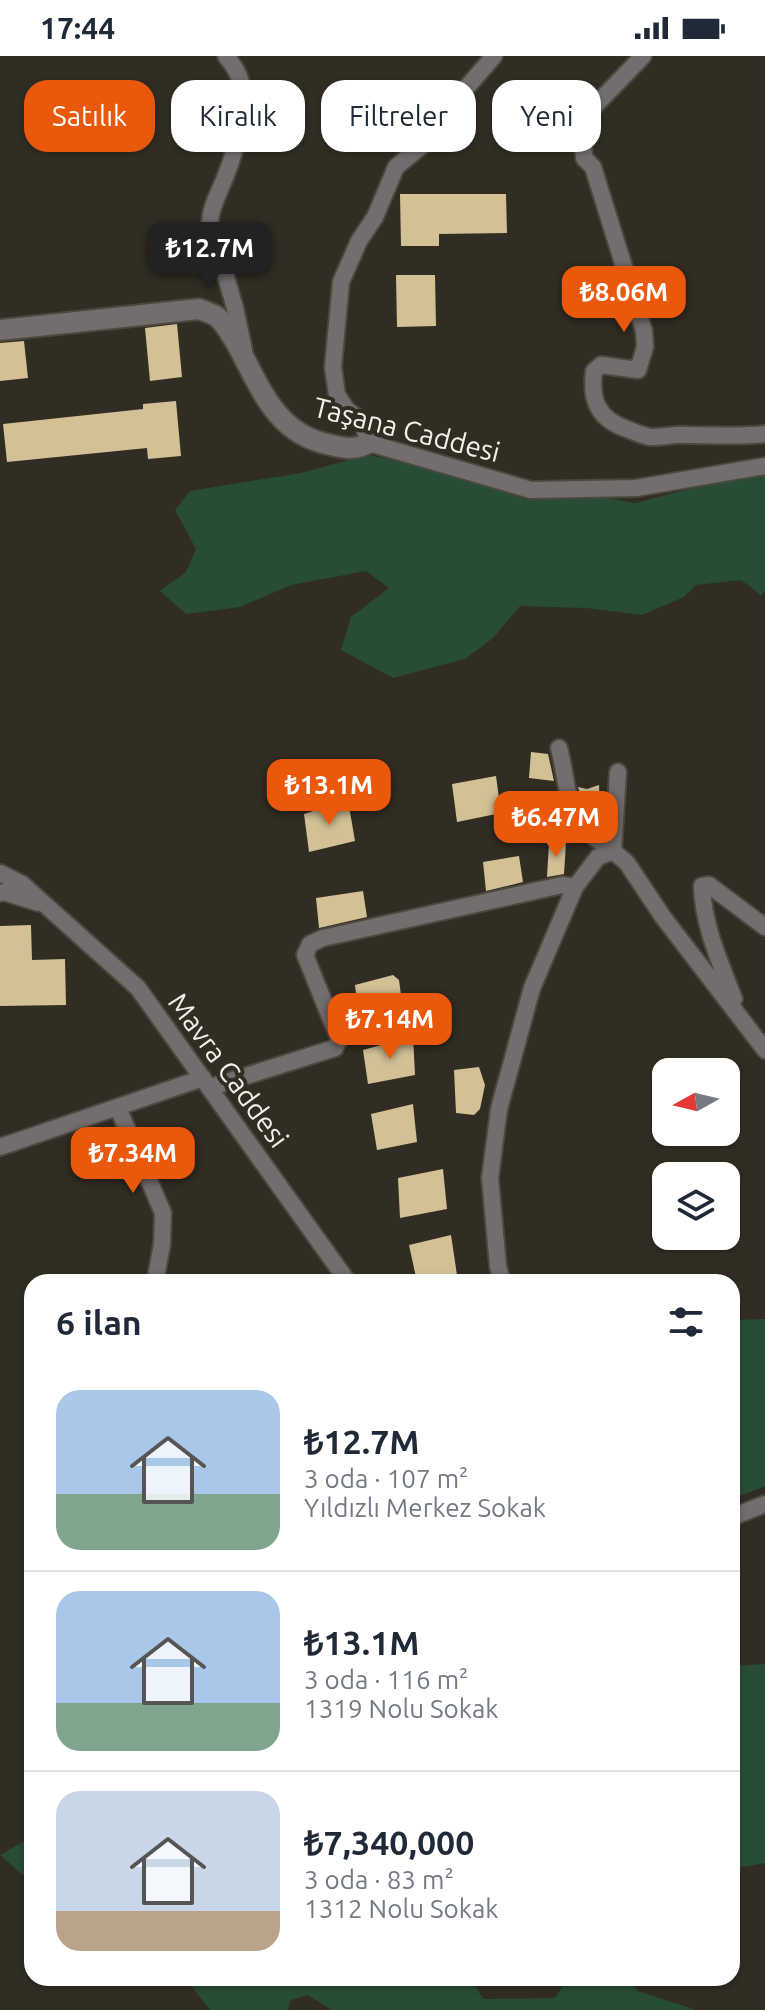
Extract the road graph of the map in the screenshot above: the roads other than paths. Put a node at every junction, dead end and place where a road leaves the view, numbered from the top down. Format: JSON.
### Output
{"nodes":[{"id":1,"x":226,"y":56,"type":"edge"},
{"id":2,"x":494,"y":56,"type":"edge"},
{"id":3,"x":643,"y":56,"type":"edge"},
{"id":4,"x":0,"y":330,"type":"edge"},
{"id":5,"x":247,"y":363,"type":"junction"},
{"id":6,"x":765,"y":434,"type":"edge"},
{"id":7,"x":369,"y":443,"type":"junction"},
{"id":8,"x":765,"y":466,"type":"edge"},
{"id":9,"x":559,"y":748,"type":"dead end"},
{"id":10,"x":618,"y":772,"type":"dead end"},
{"id":11,"x":613,"y":851,"type":"junction"},
{"id":12,"x":0,"y":873,"type":"edge"},
{"id":13,"x":575,"y":887,"type":"junction"},
{"id":14,"x":0,"y":893,"type":"edge"},
{"id":15,"x":48,"y":907,"type":"junction"},
{"id":16,"x":765,"y":927,"type":"edge"},
{"id":17,"x":740,"y":1015,"type":"junction"},
{"id":18,"x":765,"y":1050,"type":"edge"},
{"id":19,"x":207,"y":1083,"type":"junction"},
{"id":20,"x":118,"y":1108,"type":"junction"},
{"id":21,"x":0,"y":1147,"type":"edge"},
{"id":22,"x":156,"y":1274,"type":"edge"},
{"id":23,"x":342,"y":1274,"type":"edge"},
{"id":24,"x":500,"y":1274,"type":"edge"},
{"id":25,"x":765,"y":1504,"type":"edge"},
{"id":26,"x":740,"y":1514,"type":"edge"}],
"edges":[{"from":1,"to":5,"type":"street"},
{"from":2,"to":7,"type":"street"},
{"from":3,"to":6,"type":"street"},
{"from":4,"to":5,"type":"street","name":"Taşana Caddesi"},
{"from":5,"to":7,"type":"street","name":"Taşana Caddesi"},
{"from":7,"to":8,"type":"street","name":"Taşana Caddesi"},
{"from":9,"to":11,"type":"street"},
{"from":10,"to":11,"type":"street"},
{"from":11,"to":13,"type":"street"},
{"from":11,"to":17,"type":"street"},
{"from":12,"to":15,"type":"street","name":"Mavra Caddesi"},
{"from":13,"to":19,"type":"street"},
{"from":13,"to":24,"type":"street"},
{"from":14,"to":15,"type":"street","name":"Mavra Caddesi"},
{"from":15,"to":19,"type":"street","name":"Mavra Caddesi"},
{"from":16,"to":17,"type":"street"},
{"from":17,"to":18,"type":"street"},
{"from":19,"to":20,"type":"street"},
{"from":19,"to":23,"type":"street","name":"Mavra Caddesi"},
{"from":20,"to":21,"type":"street"},
{"from":20,"to":22,"type":"street"},
{"from":25,"to":26,"type":"street"}]}
